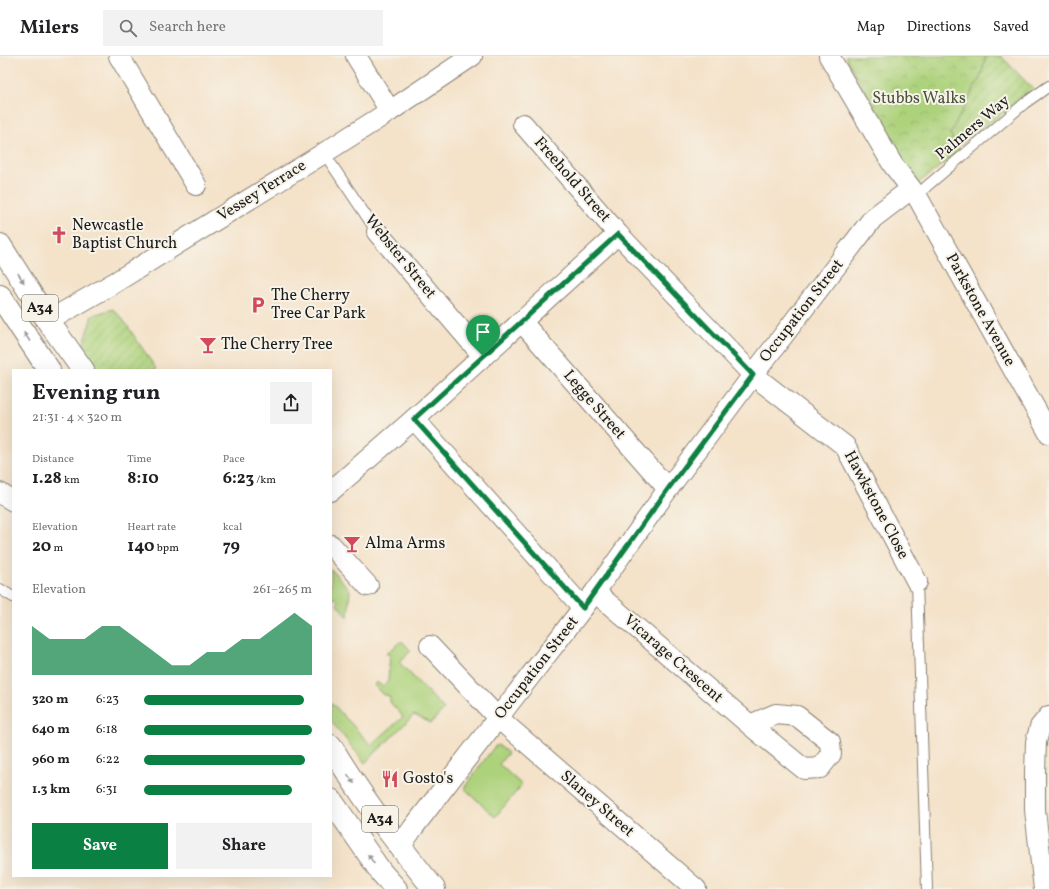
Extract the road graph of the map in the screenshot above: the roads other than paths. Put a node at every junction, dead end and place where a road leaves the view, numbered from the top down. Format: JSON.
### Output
{"nodes":[{"id":1,"x":119,"y":56,"type":"edge"},
{"id":2,"x":356,"y":56,"type":"edge"},
{"id":3,"x":472,"y":56,"type":"edge"},
{"id":4,"x":829,"y":56,"type":"edge"},
{"id":5,"x":1049,"y":86,"type":"edge"},
{"id":6,"x":390,"y":111,"type":"junction"},
{"id":7,"x":523,"y":124,"type":"dead end"},
{"id":8,"x":324,"y":153,"type":"junction"},
{"id":9,"x":196,"y":186,"type":"dead end"},
{"id":10,"x":914,"y":192,"type":"junction"},
{"id":11,"x":377,"y":232,"type":"joint"},
{"id":12,"x":618,"y":234,"type":"junction"},
{"id":13,"x":0,"y":245,"type":"edge"},
{"id":14,"x":0,"y":296,"type":"edge"},
{"id":15,"x":48,"y":321,"type":"junction"},
{"id":16,"x":521,"y":321,"type":"junction"},
{"id":17,"x":483,"y":356,"type":"junction"},
{"id":18,"x":47,"y":369,"type":"edge"},
{"id":19,"x":82,"y":369,"type":"edge"},
{"id":20,"x":753,"y":375,"type":"junction"},
{"id":21,"x":414,"y":419,"type":"junction"},
{"id":22,"x":1049,"y":432,"type":"edge"},
{"id":23,"x":668,"y":489,"type":"junction"},
{"id":24,"x":332,"y":490,"type":"edge"},
{"id":25,"x":0,"y":493,"type":"edge"},
{"id":26,"x":12,"y":500,"type":"edge"},
{"id":27,"x":332,"y":547,"type":"edge"},
{"id":28,"x":918,"y":582,"type":"joint"},
{"id":29,"x":368,"y":586,"type":"dead end"},
{"id":30,"x":0,"y":589,"type":"edge"},
{"id":31,"x":595,"y":592,"type":"junction"},
{"id":32,"x":12,"y":596,"type":"edge"},
{"id":33,"x":583,"y":608,"type":"junction"},
{"id":34,"x":430,"y":646,"type":"dead end"},
{"id":35,"x":1049,"y":716,"type":"edge"},
{"id":36,"x":498,"y":718,"type":"junction"},
{"id":37,"x":750,"y":725,"type":"dead end"},
{"id":38,"x":332,"y":748,"type":"edge"},
{"id":39,"x":332,"y":801,"type":"edge"},
{"id":40,"x":400,"y":847,"type":"junction"},
{"id":41,"x":396,"y":889,"type":"edge"},
{"id":42,"x":434,"y":889,"type":"edge"},
{"id":43,"x":696,"y":889,"type":"edge"},
{"id":44,"x":927,"y":889,"type":"edge"},
{"id":45,"x":1044,"y":889,"type":"edge"}],
"edges":[{"from":1,"to":9,"type":"street"},
{"from":2,"to":6,"type":"street"},
{"from":3,"to":6,"type":"street","name":"Vessey Terrace"},
{"from":4,"to":10,"type":"street","name":"Parkstone Avenue"},
{"from":5,"to":10,"type":"lane","name":"Palmers Way"},
{"from":6,"to":8,"type":"street","name":"Vessey Terrace"},
{"from":7,"to":12,"type":"street","name":"Freehold Street"},
{"from":8,"to":11,"type":"lane","name":"Webster Street"},
{"from":8,"to":15,"type":"street","name":"Vessey Terrace"},
{"from":10,"to":20,"type":"street","name":"Occupation Street"},
{"from":10,"to":22,"type":"street","name":"Parkstone Avenue"},
{"from":11,"to":17,"type":"street","name":"Webster Street"},
{"from":12,"to":16,"type":"street"},
{"from":12,"to":20,"type":"street","name":"Freehold Street"},
{"from":13,"to":15,"type":"highway","number":"A34","one_way":true},
{"from":18,"to":14,"type":"highway","number":"A34","one_way":true},
{"from":15,"to":19,"type":"highway","number":"A34"},
{"from":16,"to":17,"type":"street"},
{"from":16,"to":23,"type":"street","name":"Legge Street"},
{"from":17,"to":21,"type":"street"},
{"from":20,"to":23,"type":"street","name":"Occupation Street"},
{"from":20,"to":28,"type":"street","name":"Hawkstone Close"},
{"from":21,"to":24,"type":"street"},
{"from":21,"to":33,"type":"street"},
{"from":23,"to":31,"type":"street","name":"Occupation Street"},
{"from":25,"to":26,"type":"street"},
{"from":27,"to":29,"type":"street"},
{"from":28,"to":44,"type":"lane"},
{"from":30,"to":32,"type":"lane"},
{"from":31,"to":33,"type":"street","name":"Occupation Street"},
{"from":31,"to":37,"type":"street","name":"Vicarage Crescent"},
{"from":33,"to":36,"type":"street","name":"Occupation Street"},
{"from":34,"to":36,"type":"street","name":"Slaney Street"},
{"from":35,"to":45,"type":"street"},
{"from":36,"to":40,"type":"street","name":"Occupation Street"},
{"from":36,"to":43,"type":"street","name":"Slaney Street"},
{"from":38,"to":40,"type":"highway","number":"A34","one_way":true},
{"from":41,"to":39,"type":"highway","number":"A34","one_way":true},
{"from":40,"to":42,"type":"highway","number":"A34"}]}
